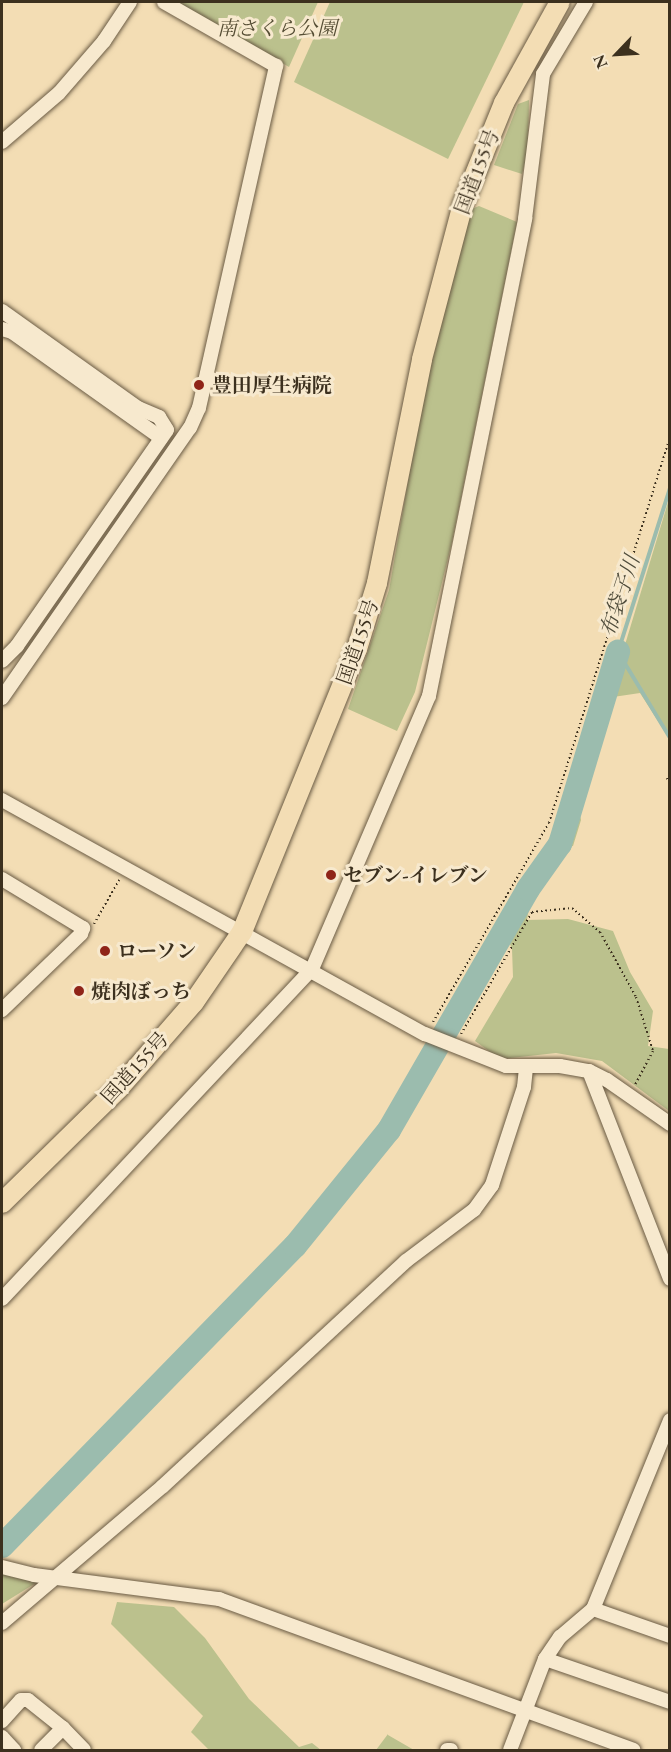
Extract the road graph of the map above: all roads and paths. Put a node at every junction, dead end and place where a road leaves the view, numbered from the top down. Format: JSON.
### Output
{"nodes":[{"id":1,"x":130,"y":2,"type":"edge"},
{"id":2,"x":164,"y":2,"type":"edge"},
{"id":3,"x":560,"y":2,"type":"edge"},
{"id":4,"x":586,"y":2,"type":"edge"},
{"id":5,"x":2,"y":142,"type":"edge"},
{"id":6,"x":2,"y":311,"type":"edge"},
{"id":7,"x":2,"y":329,"type":"edge"},
{"id":8,"x":669,"y":437,"type":"edge"},
{"id":9,"x":161,"y":438,"type":"junction"},
{"id":10,"x":2,"y":661,"type":"edge"},
{"id":11,"x":2,"y":698,"type":"edge"},
{"id":12,"x":667,"y":778,"type":"dead end"},
{"id":13,"x":669,"y":785,"type":"edge"},
{"id":14,"x":2,"y":801,"type":"edge"},
{"id":15,"x":125,"y":869,"type":"junction"},
{"id":16,"x":2,"y":880,"type":"edge"},
{"id":17,"x":83,"y":928,"type":"junction"},
{"id":18,"x":242,"y":932,"type":"junction"},
{"id":19,"x":312,"y":969,"type":"junction"},
{"id":20,"x":2,"y":1010,"type":"edge"},
{"id":21,"x":425,"y":1034,"type":"junction"},
{"id":22,"x":453,"y":1047,"type":"junction"},
{"id":23,"x":526,"y":1067,"type":"junction"},
{"id":24,"x":589,"y":1071,"type":"junction"},
{"id":25,"x":630,"y":1095,"type":"junction"},
{"id":26,"x":669,"y":1124,"type":"edge"},
{"id":27,"x":2,"y":1203,"type":"edge"},
{"id":28,"x":669,"y":1279,"type":"edge"},
{"id":29,"x":2,"y":1299,"type":"edge"},
{"id":30,"x":669,"y":1420,"type":"edge"},
{"id":31,"x":6,"y":1568,"type":"edge"},
{"id":32,"x":55,"y":1578,"type":"junction"},
{"id":33,"x":593,"y":1609,"type":"junction"},
{"id":34,"x":2,"y":1623,"type":"edge"},
{"id":35,"x":669,"y":1636,"type":"edge"},
{"id":36,"x":545,"y":1659,"type":"junction"},
{"id":37,"x":669,"y":1702,"type":"edge"},
{"id":38,"x":524,"y":1710,"type":"junction"},
{"id":39,"x":2,"y":1721,"type":"edge"},
{"id":40,"x":63,"y":1728,"type":"junction"},
{"id":41,"x":2,"y":1737,"type":"edge"},
{"id":42,"x":14,"y":1750,"type":"edge"},
{"id":43,"x":41,"y":1750,"type":"edge"},
{"id":44,"x":84,"y":1750,"type":"edge"},
{"id":45,"x":510,"y":1750,"type":"edge"},
{"id":46,"x":633,"y":1750,"type":"edge"}],
"edges":[{"from":1,"to":5,"type":"street"},
{"from":2,"to":11,"type":"street"},
{"from":3,"to":18,"type":"highway","name":"国道155号"},
{"from":4,"to":19,"type":"street"},
{"from":6,"to":9,"type":"street"},
{"from":7,"to":9,"type":"street"},
{"from":8,"to":21,"type":"path"},
{"from":9,"to":10,"type":"street"},
{"from":12,"to":13,"type":"path"},
{"from":14,"to":15,"type":"street"},
{"from":15,"to":17,"type":"path"},
{"from":15,"to":18,"type":"street"},
{"from":16,"to":17,"type":"street"},
{"from":17,"to":20,"type":"street"},
{"from":18,"to":19,"type":"street"},
{"from":18,"to":27,"type":"highway","name":"国道155号"},
{"from":19,"to":21,"type":"street"},
{"from":19,"to":29,"type":"street"},
{"from":21,"to":22,"type":"street"},
{"from":22,"to":23,"type":"street"},
{"from":22,"to":25,"type":"path"},
{"from":23,"to":24,"type":"street"},
{"from":23,"to":32,"type":"street"},
{"from":24,"to":25,"type":"street"},
{"from":24,"to":28,"type":"street"},
{"from":25,"to":26,"type":"street"},
{"from":30,"to":33,"type":"street"},
{"from":31,"to":32,"type":"street"},
{"from":32,"to":34,"type":"street"},
{"from":32,"to":38,"type":"street"},
{"from":33,"to":35,"type":"street"},
{"from":33,"to":36,"type":"street"},
{"from":36,"to":37,"type":"street"},
{"from":36,"to":38,"type":"street"},
{"from":38,"to":45,"type":"street"},
{"from":38,"to":46,"type":"street"},
{"from":39,"to":40,"type":"street"},
{"from":40,"to":43,"type":"street"},
{"from":40,"to":44,"type":"street"},
{"from":41,"to":42,"type":"street"}]}
